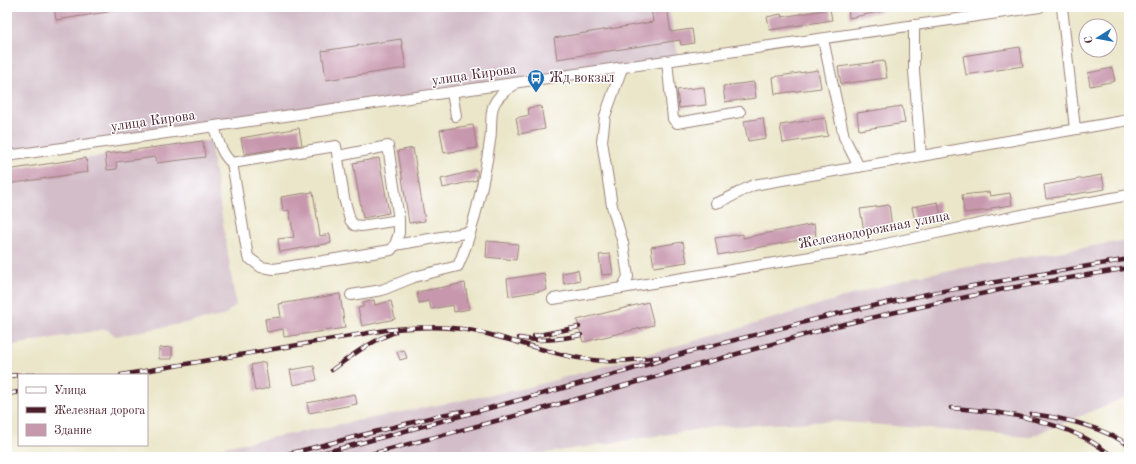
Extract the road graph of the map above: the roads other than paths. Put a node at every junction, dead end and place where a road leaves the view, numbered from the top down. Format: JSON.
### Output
{"nodes":[{"id":1,"x":1040,"y":7,"type":"edge"},
{"id":2,"x":1062,"y":7,"type":"edge"},
{"id":3,"x":914,"y":25,"type":"junction"},
{"id":4,"x":823,"y":39,"type":"junction"},
{"id":5,"x":668,"y":61,"type":"junction"},
{"id":6,"x":622,"y":68,"type":"junction"},
{"id":7,"x":515,"y":83,"type":"junction"},
{"id":8,"x":452,"y":92,"type":"junction"},
{"id":9,"x":740,"y":112,"type":"dead end"},
{"id":10,"x":456,"y":116,"type":"dead end"},
{"id":11,"x":1129,"y":120,"type":"edge"},
{"id":12,"x":1075,"y":129,"type":"junction"},
{"id":13,"x":215,"y":130,"type":"dead end"},
{"id":14,"x":7,"y":156,"type":"edge"},
{"id":15,"x":338,"y":156,"type":"junction"},
{"id":16,"x":921,"y":156,"type":"junction"},
{"id":17,"x":232,"y":163,"type":"junction"},
{"id":18,"x":859,"y":166,"type":"junction"},
{"id":19,"x":1129,"y":195,"type":"edge"},
{"id":20,"x":716,"y":204,"type":"dead end"},
{"id":21,"x":399,"y":220,"type":"junction"},
{"id":22,"x":470,"y":232,"type":"junction"},
{"id":23,"x":395,"y":245,"type":"junction"},
{"id":24,"x":622,"y":288,"type":"junction"},
{"id":25,"x":351,"y":295,"type":"dead end"},
{"id":26,"x":553,"y":300,"type":"dead end"}],
"edges":[{"from":1,"to":3,"type":"street","name":"улица Кирова"},
{"from":2,"to":12,"type":"street"},
{"from":3,"to":4,"type":"street","name":"улица Кирова"},
{"from":3,"to":16,"type":"street"},
{"from":4,"to":5,"type":"street","name":"улица Кирова"},
{"from":4,"to":18,"type":"street"},
{"from":5,"to":6,"type":"street","name":"улица Кирова"},
{"from":5,"to":9,"type":"street"},
{"from":6,"to":7,"type":"street","name":"улица Кирова"},
{"from":6,"to":24,"type":"street"},
{"from":7,"to":8,"type":"street","name":"улица Кирова"},
{"from":7,"to":22,"type":"street"},
{"from":8,"to":10,"type":"street"},
{"from":8,"to":14,"type":"street","name":"улица Кирова"},
{"from":11,"to":12,"type":"street"},
{"from":12,"to":16,"type":"street"},
{"from":13,"to":17,"type":"street"},
{"from":15,"to":17,"type":"street"},
{"from":15,"to":21,"type":"street"},
{"from":15,"to":21,"type":"street"},
{"from":16,"to":18,"type":"street"},
{"from":17,"to":23,"type":"street"},
{"from":18,"to":20,"type":"street"},
{"from":19,"to":24,"type":"street","name":"Железнодорожная улица"},
{"from":21,"to":23,"type":"street"},
{"from":22,"to":23,"type":"street"},
{"from":22,"to":25,"type":"street"},
{"from":24,"to":26,"type":"street","name":"Железнодорожная улица"}]}
